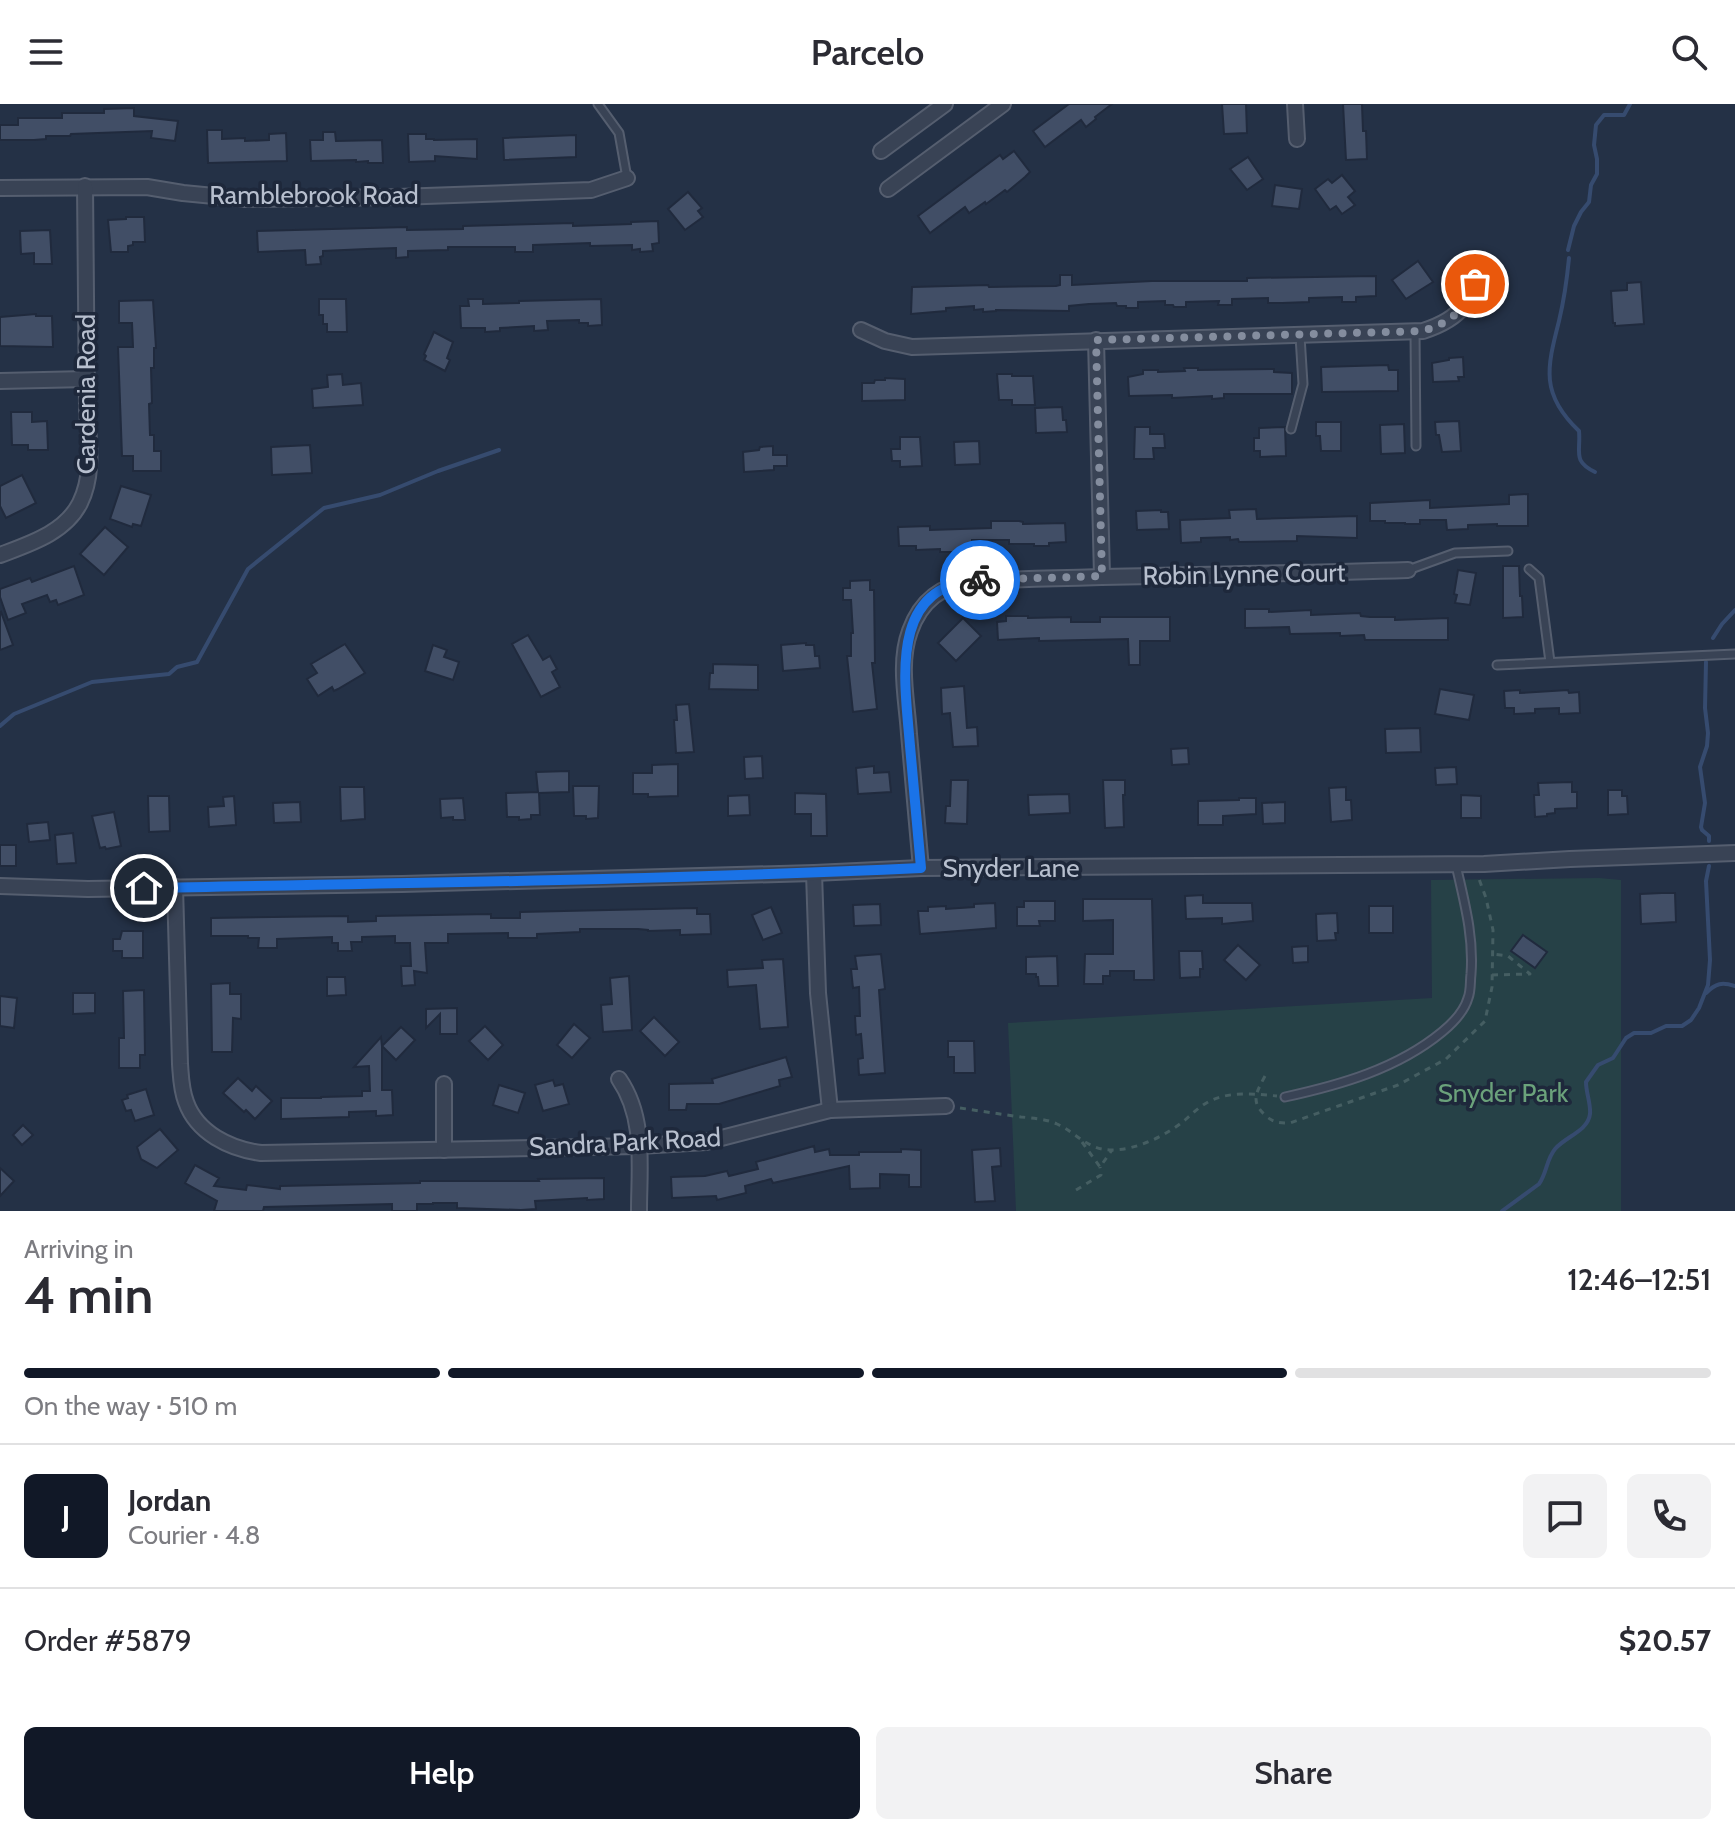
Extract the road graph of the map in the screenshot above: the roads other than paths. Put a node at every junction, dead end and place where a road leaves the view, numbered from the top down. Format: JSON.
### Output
{"nodes":[{"id":1,"x":598,"y":104,"type":"edge"},
{"id":2,"x":945,"y":104,"type":"edge"},
{"id":3,"x":1295,"y":104,"type":"edge"},
{"id":4,"x":994,"y":107,"type":"edge"},
{"id":5,"x":1297,"y":139,"type":"dead end"},
{"id":6,"x":881,"y":151,"type":"dead end"},
{"id":7,"x":627,"y":178,"type":"joint"},
{"id":8,"x":85,"y":186,"type":"junction"},
{"id":9,"x":0,"y":188,"type":"edge"},
{"id":10,"x":888,"y":189,"type":"dead end"},
{"id":11,"x":1477,"y":260,"type":"dead end"},
{"id":12,"x":861,"y":330,"type":"dead end"},
{"id":13,"x":1415,"y":332,"type":"junction"},
{"id":14,"x":1300,"y":336,"type":"junction"},
{"id":15,"x":1096,"y":340,"type":"junction"},
{"id":16,"x":87,"y":379,"type":"junction"},
{"id":17,"x":0,"y":381,"type":"edge"},
{"id":18,"x":1291,"y":429,"type":"dead end"},
{"id":19,"x":1416,"y":446,"type":"dead end"},
{"id":20,"x":1508,"y":551,"type":"dead end"},
{"id":21,"x":0,"y":555,"type":"edge"},
{"id":22,"x":1529,"y":569,"type":"dead end"},
{"id":23,"x":1408,"y":570,"type":"joint"},
{"id":24,"x":1102,"y":576,"type":"junction"},
{"id":25,"x":1735,"y":654,"type":"edge"},
{"id":26,"x":1550,"y":662,"type":"junction"},
{"id":27,"x":1497,"y":665,"type":"dead end"},
{"id":28,"x":1735,"y":853,"type":"edge"},
{"id":29,"x":1456,"y":865,"type":"junction"},
{"id":30,"x":921,"y":868,"type":"junction"},
{"id":31,"x":814,"y":873,"type":"junction"},
{"id":32,"x":0,"y":886,"type":"edge"},
{"id":33,"x":175,"y":887,"type":"junction"},
{"id":34,"x":619,"y":1079,"type":"dead end"},
{"id":35,"x":444,"y":1084,"type":"dead end"},
{"id":36,"x":1285,"y":1097,"type":"road end"},
{"id":37,"x":946,"y":1106,"type":"road end"},
{"id":38,"x":830,"y":1110,"type":"junction"},
{"id":39,"x":639,"y":1146,"type":"junction"},
{"id":40,"x":444,"y":1150,"type":"junction"},
{"id":41,"x":639,"y":1211,"type":"edge"}],
"edges":[{"from":1,"to":7,"type":"lane"},
{"from":2,"to":6,"type":"street"},
{"from":3,"to":5,"type":"street"},
{"from":4,"to":10,"type":"street"},
{"from":7,"to":8,"type":"street","name":"Ramblebrook Road"},
{"from":8,"to":9,"type":"street","name":"Ramblebrook Road"},
{"from":8,"to":16,"type":"street","name":"Gardenia Road"},
{"from":11,"to":13,"type":"street"},
{"from":12,"to":15,"type":"street"},
{"from":13,"to":14,"type":"street"},
{"from":13,"to":19,"type":"lane"},
{"from":14,"to":15,"type":"street"},
{"from":14,"to":18,"type":"lane"},
{"from":15,"to":24,"type":"street"},
{"from":16,"to":17,"type":"street"},
{"from":16,"to":21,"type":"street","name":"Gardenia Road"},
{"from":20,"to":23,"type":"lane"},
{"from":22,"to":26,"type":"lane"},
{"from":23,"to":24,"type":"street","name":"Robin Lynne Court"},
{"from":24,"to":30,"type":"street","name":"Robin Lynne Court"},
{"from":25,"to":26,"type":"lane"},
{"from":26,"to":27,"type":"lane"},
{"from":28,"to":29,"type":"street","name":"Snyder Lane"},
{"from":29,"to":30,"type":"street","name":"Snyder Lane"},
{"from":29,"to":36,"type":"lane"},
{"from":30,"to":31,"type":"street","name":"Snyder Lane"},
{"from":31,"to":33,"type":"street","name":"Snyder Lane"},
{"from":31,"to":38,"type":"street"},
{"from":32,"to":33,"type":"street","name":"Snyder Lane"},
{"from":33,"to":40,"type":"street","name":"Sandra Park Road"},
{"from":34,"to":39,"type":"street"},
{"from":35,"to":40,"type":"street"},
{"from":37,"to":38,"type":"street","name":"Sandra Park Road"},
{"from":38,"to":39,"type":"street","name":"Sandra Park Road"},
{"from":39,"to":40,"type":"street","name":"Sandra Park Road"},
{"from":39,"to":41,"type":"street"}]}
